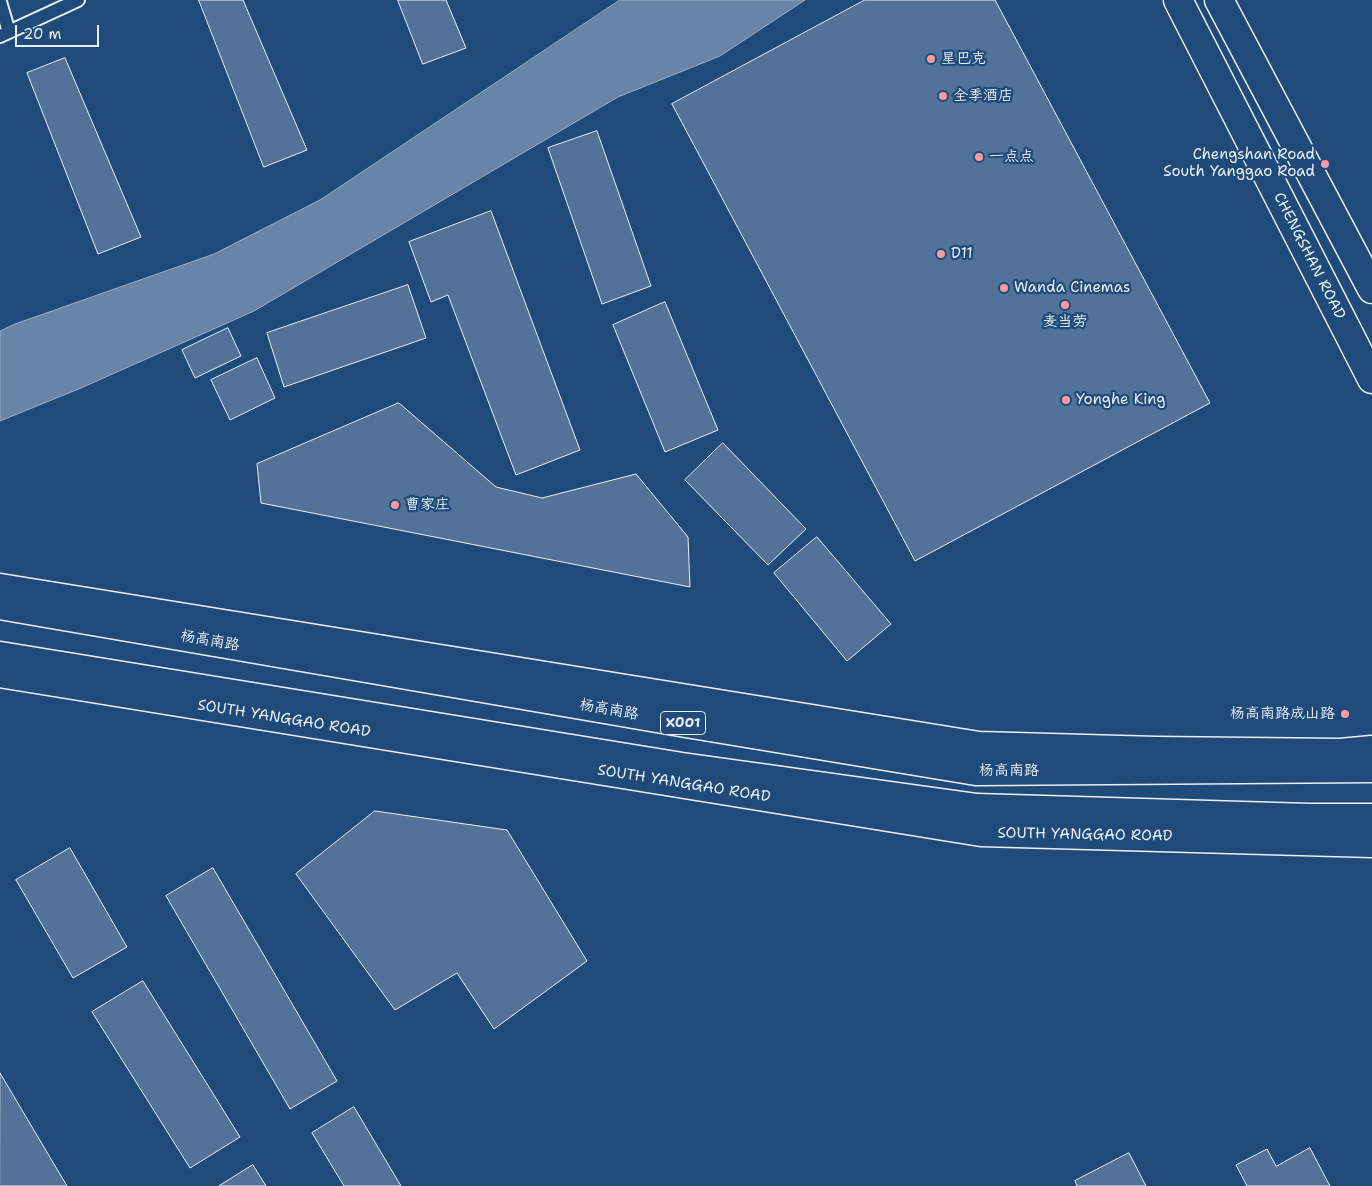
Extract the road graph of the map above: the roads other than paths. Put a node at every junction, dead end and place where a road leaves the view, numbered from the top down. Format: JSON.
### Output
{"nodes":[{"id":1,"x":78,"y":0,"type":"edge"},
{"id":2,"x":1178,"y":0,"type":"edge"},
{"id":3,"x":1219,"y":0,"type":"edge"},
{"id":4,"x":0,"y":2,"type":"edge"},
{"id":5,"x":5,"y":34,"type":"edge"},
{"id":6,"x":1372,"y":289,"type":"edge"},
{"id":7,"x":1372,"y":379,"type":"edge"},
{"id":8,"x":0,"y":588,"type":"edge"},
{"id":9,"x":0,"y":605,"type":"edge"},
{"id":10,"x":2,"y":672,"type":"edge"},
{"id":11,"x":1372,"y":750,"type":"edge"},
{"id":12,"x":1372,"y":768,"type":"edge"},
{"id":13,"x":1372,"y":818,"type":"edge"},
{"id":14,"x":1372,"y":843,"type":"edge"}],
"edges":[{"from":1,"to":5,"type":"lane"},
{"from":2,"to":7,"type":"main road","name":"CHENGSHAN ROAD"},
{"from":3,"to":6,"type":"main road"},
{"from":4,"to":5,"type":"lane"},
{"from":8,"to":11,"type":"main road","number":"X001"},
{"from":9,"to":12,"type":"main road","name":"杨高南路","number":"X001"},
{"from":10,"to":13,"type":"main road"},
{"from":10,"to":14,"type":"main road","name":"SOUTH YANGGAO ROAD"}]}
